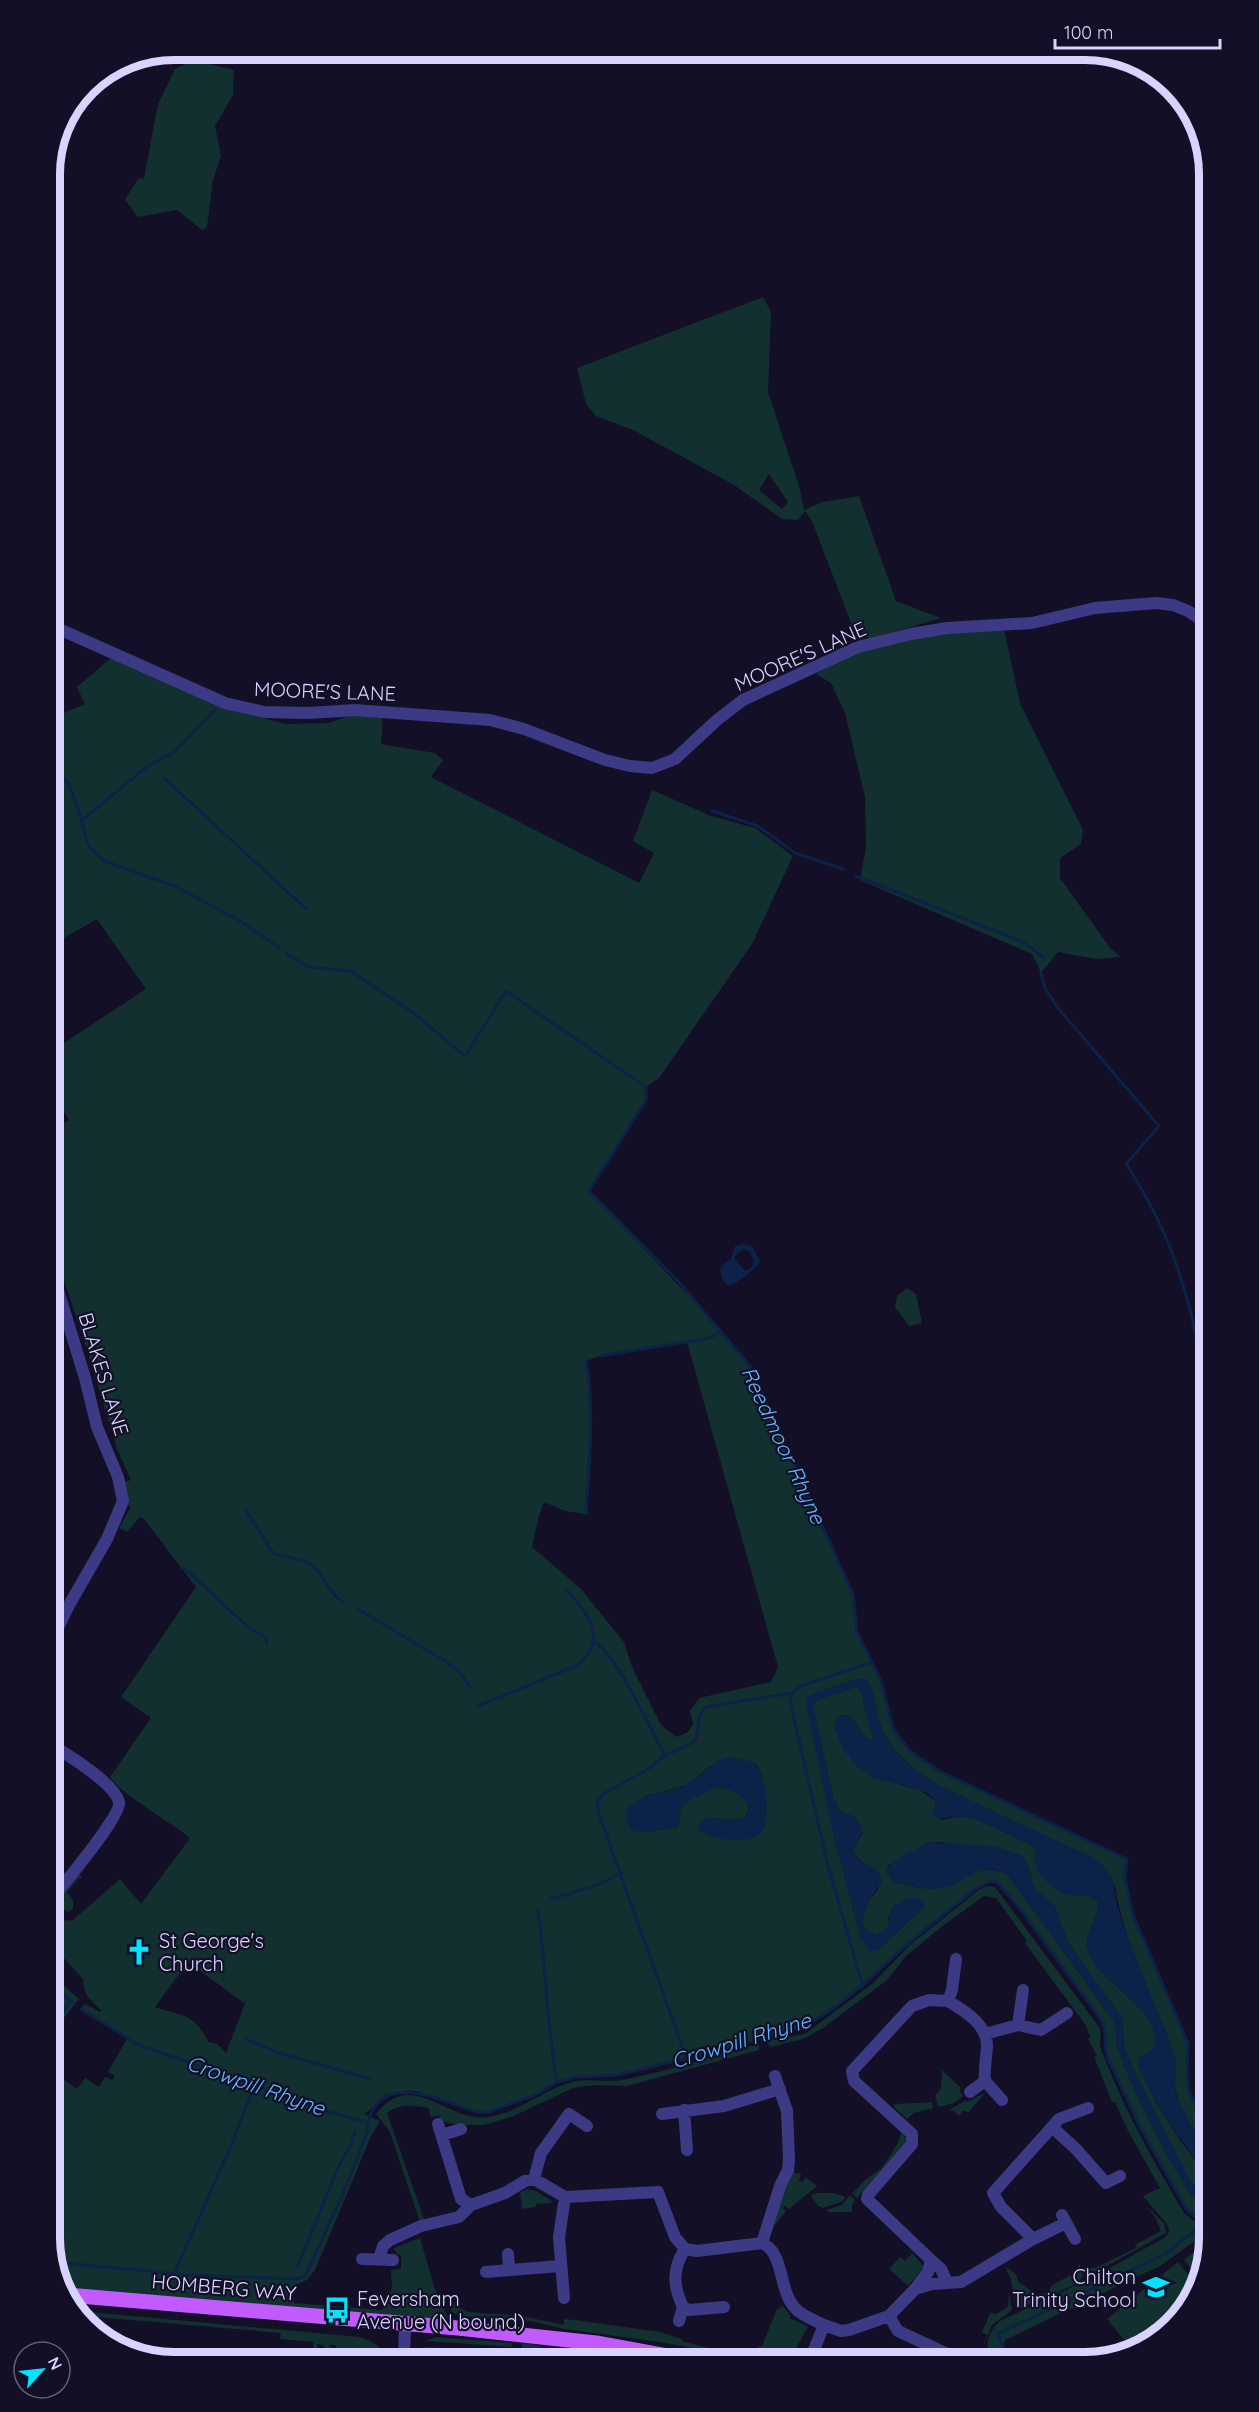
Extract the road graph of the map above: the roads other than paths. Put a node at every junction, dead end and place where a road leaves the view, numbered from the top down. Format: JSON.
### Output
{"nodes":[{"id":1,"x":1199,"y":618,"type":"edge"},
{"id":2,"x":60,"y":629,"type":"edge"},
{"id":3,"x":60,"y":1297,"type":"edge"},
{"id":4,"x":60,"y":1626,"type":"edge"},
{"id":5,"x":60,"y":1751,"type":"edge"},
{"id":6,"x":60,"y":1886,"type":"edge"},
{"id":7,"x":956,"y":1959,"type":"dead end"},
{"id":8,"x":1023,"y":1990,"type":"dead end"},
{"id":9,"x":948,"y":2001,"type":"junction"},
{"id":10,"x":1067,"y":2013,"type":"dead end"},
{"id":11,"x":1018,"y":2025,"type":"junction"},
{"id":12,"x":985,"y":2034,"type":"junction"},
{"id":13,"x":775,"y":2076,"type":"dead end"},
{"id":14,"x":985,"y":2081,"type":"junction"},
{"id":15,"x":780,"y":2089,"type":"junction"},
{"id":16,"x":970,"y":2092,"type":"dead end"},
{"id":17,"x":1002,"y":2100,"type":"dead end"},
{"id":18,"x":1088,"y":2108,"type":"dead end"},
{"id":19,"x":684,"y":2110,"type":"junction"},
{"id":20,"x":662,"y":2114,"type":"dead end"},
{"id":21,"x":587,"y":2126,"type":"dead end"},
{"id":22,"x":1052,"y":2127,"type":"junction"},
{"id":23,"x":460,"y":2129,"type":"dead end"},
{"id":24,"x":687,"y":2150,"type":"dead end"},
{"id":25,"x":1120,"y":2176,"type":"dead end"},
{"id":26,"x":534,"y":2179,"type":"junction"},
{"id":27,"x":565,"y":2197,"type":"junction"},
{"id":28,"x":471,"y":2205,"type":"junction"},
{"id":29,"x":1033,"y":2239,"type":"junction"},
{"id":30,"x":1075,"y":2239,"type":"dead end"},
{"id":31,"x":762,"y":2243,"type":"junction"},
{"id":32,"x":685,"y":2249,"type":"junction"},
{"id":33,"x":508,"y":2254,"type":"dead end"},
{"id":34,"x":362,"y":2259,"type":"dead end"},
{"id":35,"x":379,"y":2259,"type":"junction"},
{"id":36,"x":393,"y":2260,"type":"dead end"},
{"id":37,"x":931,"y":2260,"type":"junction"},
{"id":38,"x":560,"y":2266,"type":"junction"},
{"id":39,"x":510,"y":2269,"type":"junction"},
{"id":40,"x":486,"y":2272,"type":"dead end"},
{"id":41,"x":947,"y":2282,"type":"junction"},
{"id":42,"x":915,"y":2289,"type":"junction"},
{"id":43,"x":76,"y":2296,"type":"edge"},
{"id":44,"x":564,"y":2298,"type":"dead end"},
{"id":45,"x":682,"y":2307,"type":"junction"},
{"id":46,"x":724,"y":2307,"type":"dead end"},
{"id":47,"x":889,"y":2316,"type":"junction"},
{"id":48,"x":679,"y":2321,"type":"dead end"},
{"id":49,"x":405,"y":2324,"type":"junction"},
{"id":50,"x":824,"y":2325,"type":"junction"},
{"id":51,"x":404,"y":2352,"type":"edge"},
{"id":52,"x":645,"y":2352,"type":"edge"},
{"id":53,"x":813,"y":2352,"type":"edge"},
{"id":54,"x":931,"y":2352,"type":"edge"}],
"edges":[{"from":1,"to":2,"type":"street","name":"MOORE'S LANE"},
{"from":3,"to":4,"type":"street","name":"BLAKES LANE"},
{"from":5,"to":6,"type":"street"},
{"from":7,"to":9,"type":"street"},
{"from":8,"to":11,"type":"street"},
{"from":9,"to":12,"type":"street"},
{"from":9,"to":37,"type":"street"},
{"from":10,"to":11,"type":"street"},
{"from":11,"to":12,"type":"street"},
{"from":12,"to":14,"type":"street"},
{"from":13,"to":15,"type":"street"},
{"from":14,"to":16,"type":"street"},
{"from":14,"to":17,"type":"street"},
{"from":15,"to":19,"type":"street"},
{"from":15,"to":31,"type":"street"},
{"from":18,"to":22,"type":"street"},
{"from":19,"to":20,"type":"street"},
{"from":19,"to":24,"type":"street"},
{"from":21,"to":26,"type":"street"},
{"from":22,"to":25,"type":"street"},
{"from":22,"to":29,"type":"street"},
{"from":23,"to":28,"type":"street"},
{"from":26,"to":27,"type":"street"},
{"from":26,"to":28,"type":"street"},
{"from":27,"to":32,"type":"street"},
{"from":27,"to":38,"type":"street"},
{"from":28,"to":35,"type":"street"},
{"from":29,"to":30,"type":"street"},
{"from":29,"to":41,"type":"street"},
{"from":31,"to":32,"type":"street"},
{"from":31,"to":50,"type":"street"},
{"from":32,"to":45,"type":"street"},
{"from":33,"to":39,"type":"street"},
{"from":34,"to":35,"type":"street"},
{"from":35,"to":36,"type":"street"},
{"from":37,"to":41,"type":"street"},
{"from":37,"to":42,"type":"street"},
{"from":38,"to":39,"type":"street"},
{"from":38,"to":44,"type":"street"},
{"from":39,"to":40,"type":"street"},
{"from":41,"to":42,"type":"street"},
{"from":42,"to":47,"type":"street"},
{"from":43,"to":49,"type":"main road","name":"HOMBERG WAY"},
{"from":45,"to":46,"type":"street"},
{"from":45,"to":48,"type":"street"},
{"from":47,"to":50,"type":"street"},
{"from":47,"to":54,"type":"street"},
{"from":49,"to":51,"type":"street"},
{"from":49,"to":52,"type":"main road","name":"HOMBERG WAY"},
{"from":50,"to":53,"type":"street"}]}
